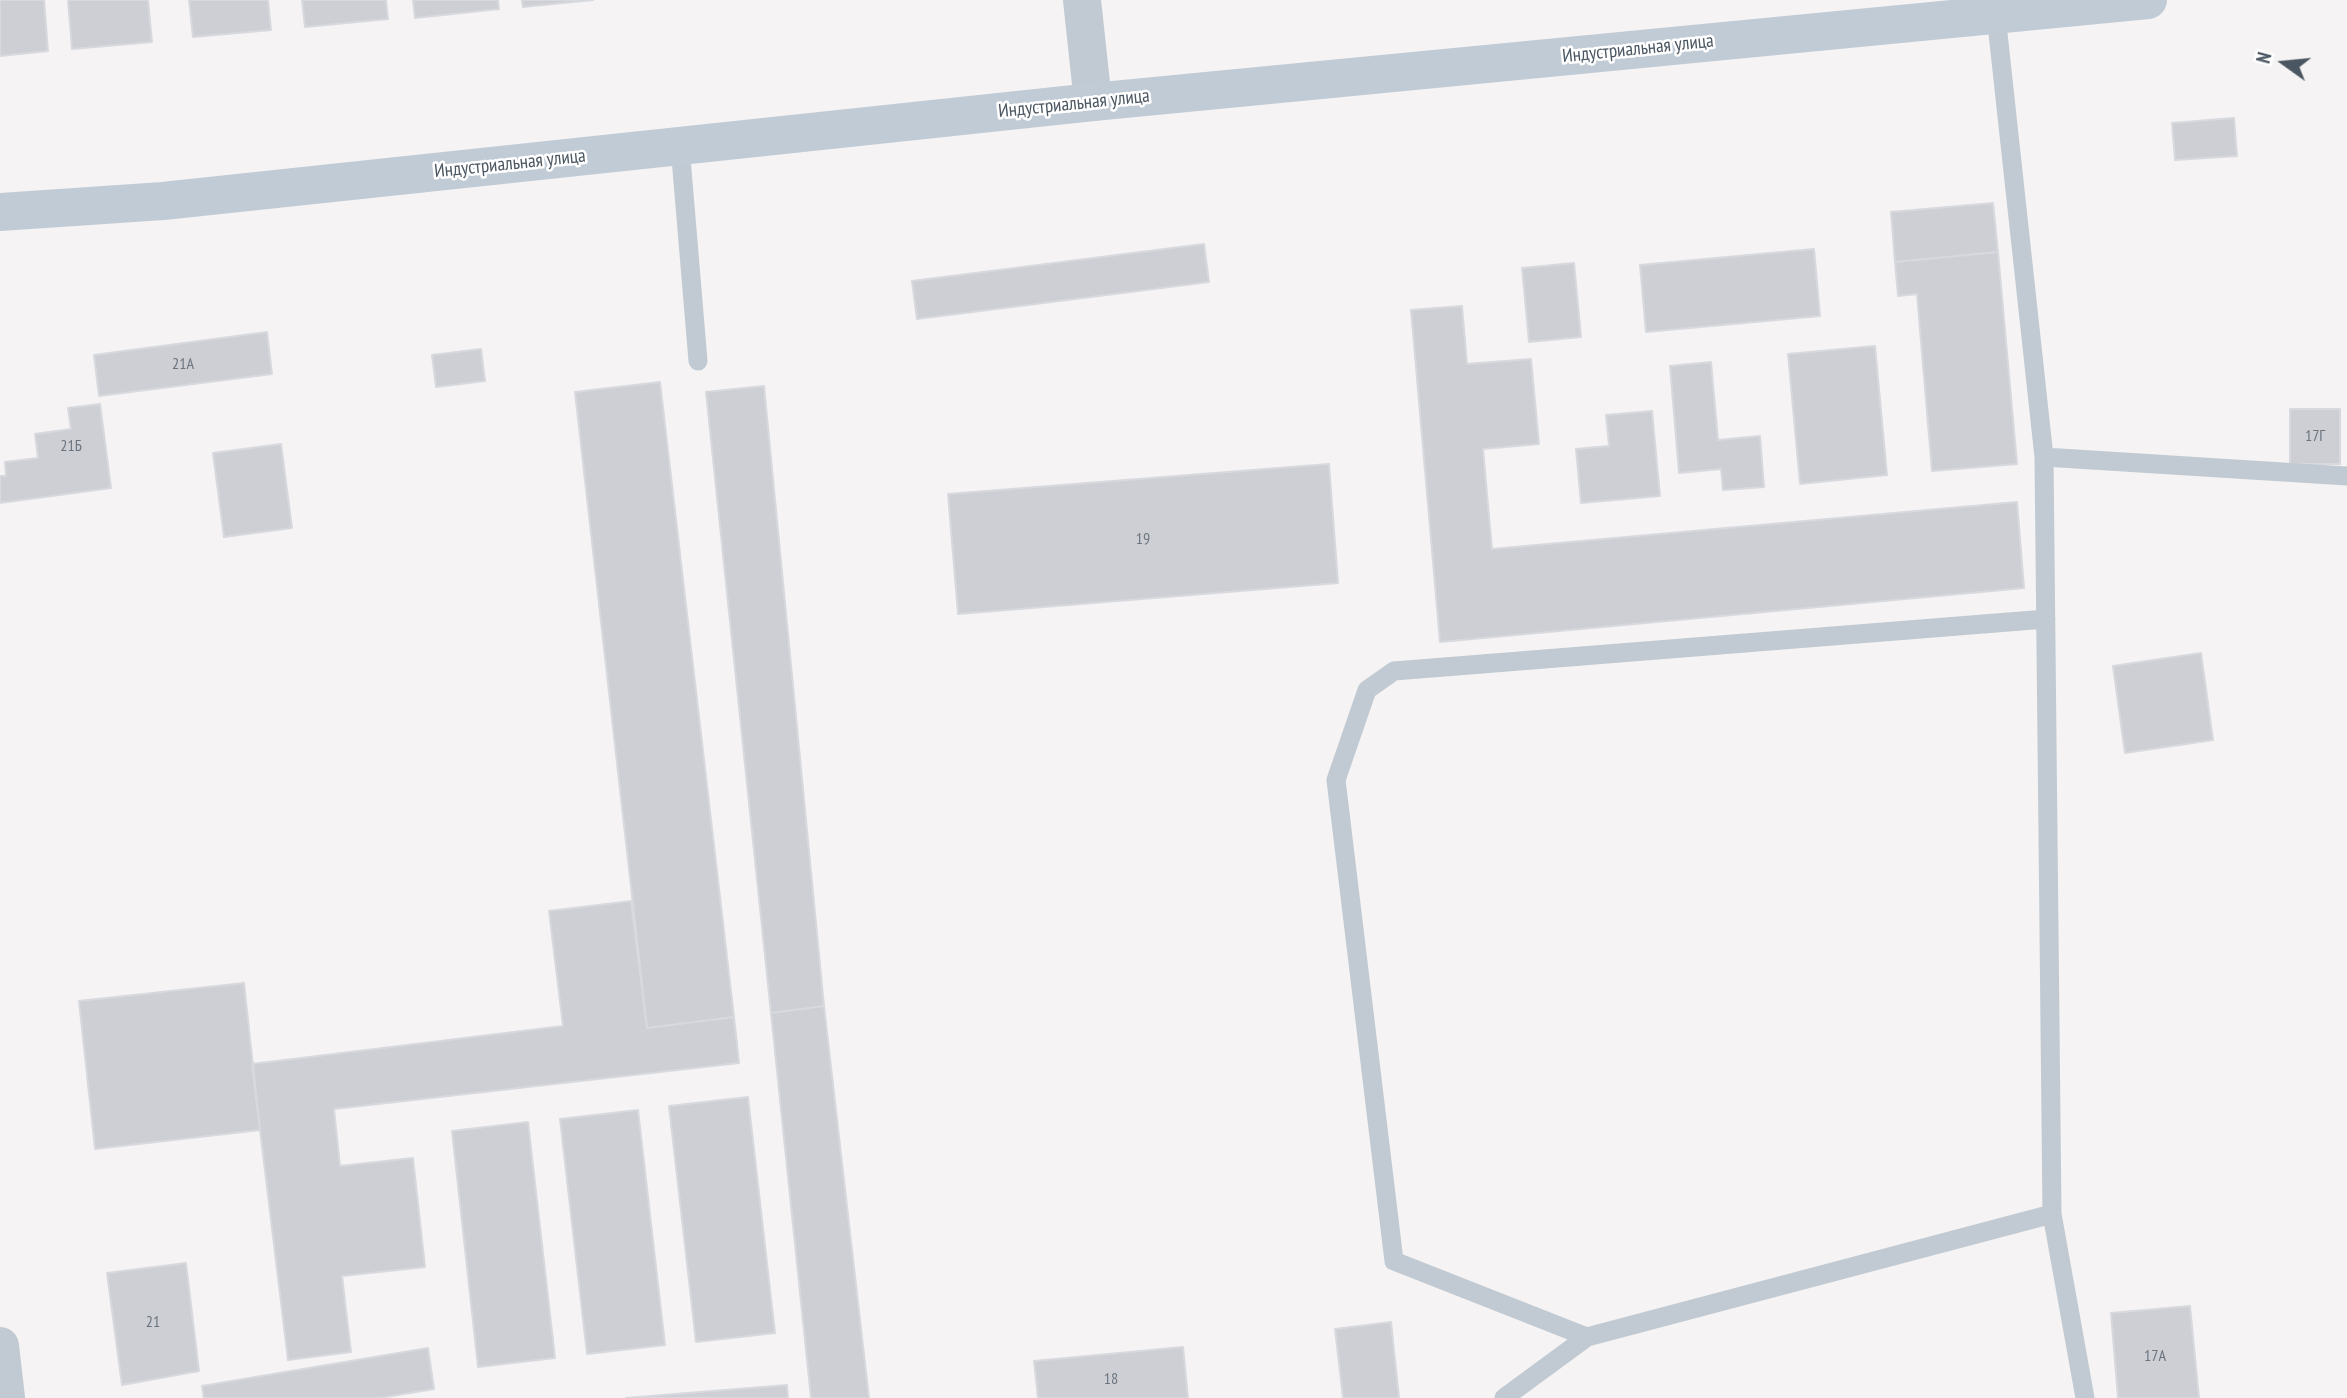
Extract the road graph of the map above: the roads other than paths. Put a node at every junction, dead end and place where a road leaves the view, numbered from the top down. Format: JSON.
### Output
{"nodes":[{"id":1,"x":1082,"y":0,"type":"edge"},
{"id":2,"x":2148,"y":0,"type":"edge"},
{"id":3,"x":1996,"y":15,"type":"junction"},
{"id":4,"x":1093,"y":102,"type":"junction"},
{"id":5,"x":680,"y":146,"type":"junction"},
{"id":6,"x":0,"y":212,"type":"edge"},
{"id":7,"x":698,"y":361,"type":"dead end"},
{"id":8,"x":2044,"y":457,"type":"junction"},
{"id":9,"x":2347,"y":476,"type":"edge"},
{"id":10,"x":2046,"y":619,"type":"junction"},
{"id":11,"x":2052,"y":1214,"type":"junction"},
{"id":12,"x":1587,"y":1337,"type":"junction"},
{"id":13,"x":0,"y":1346,"type":"edge"},
{"id":14,"x":6,"y":1398,"type":"edge"},
{"id":15,"x":1504,"y":1398,"type":"edge"},
{"id":16,"x":2085,"y":1398,"type":"edge"}],
"edges":[{"from":1,"to":4,"type":"street"},
{"from":2,"to":3,"type":"street","name":"Индустриальная улица"},
{"from":3,"to":4,"type":"street","name":"Индустриальная улица"},
{"from":3,"to":8,"type":"lane"},
{"from":4,"to":5,"type":"street","name":"Индустриальная улица"},
{"from":5,"to":6,"type":"street","name":"Индустриальная улица"},
{"from":5,"to":7,"type":"lane"},
{"from":8,"to":9,"type":"lane"},
{"from":8,"to":10,"type":"lane"},
{"from":10,"to":11,"type":"lane"},
{"from":10,"to":12,"type":"lane"},
{"from":11,"to":12,"type":"lane"},
{"from":11,"to":16,"type":"lane"},
{"from":12,"to":15,"type":"lane"},
{"from":13,"to":14,"type":"street"}]}
